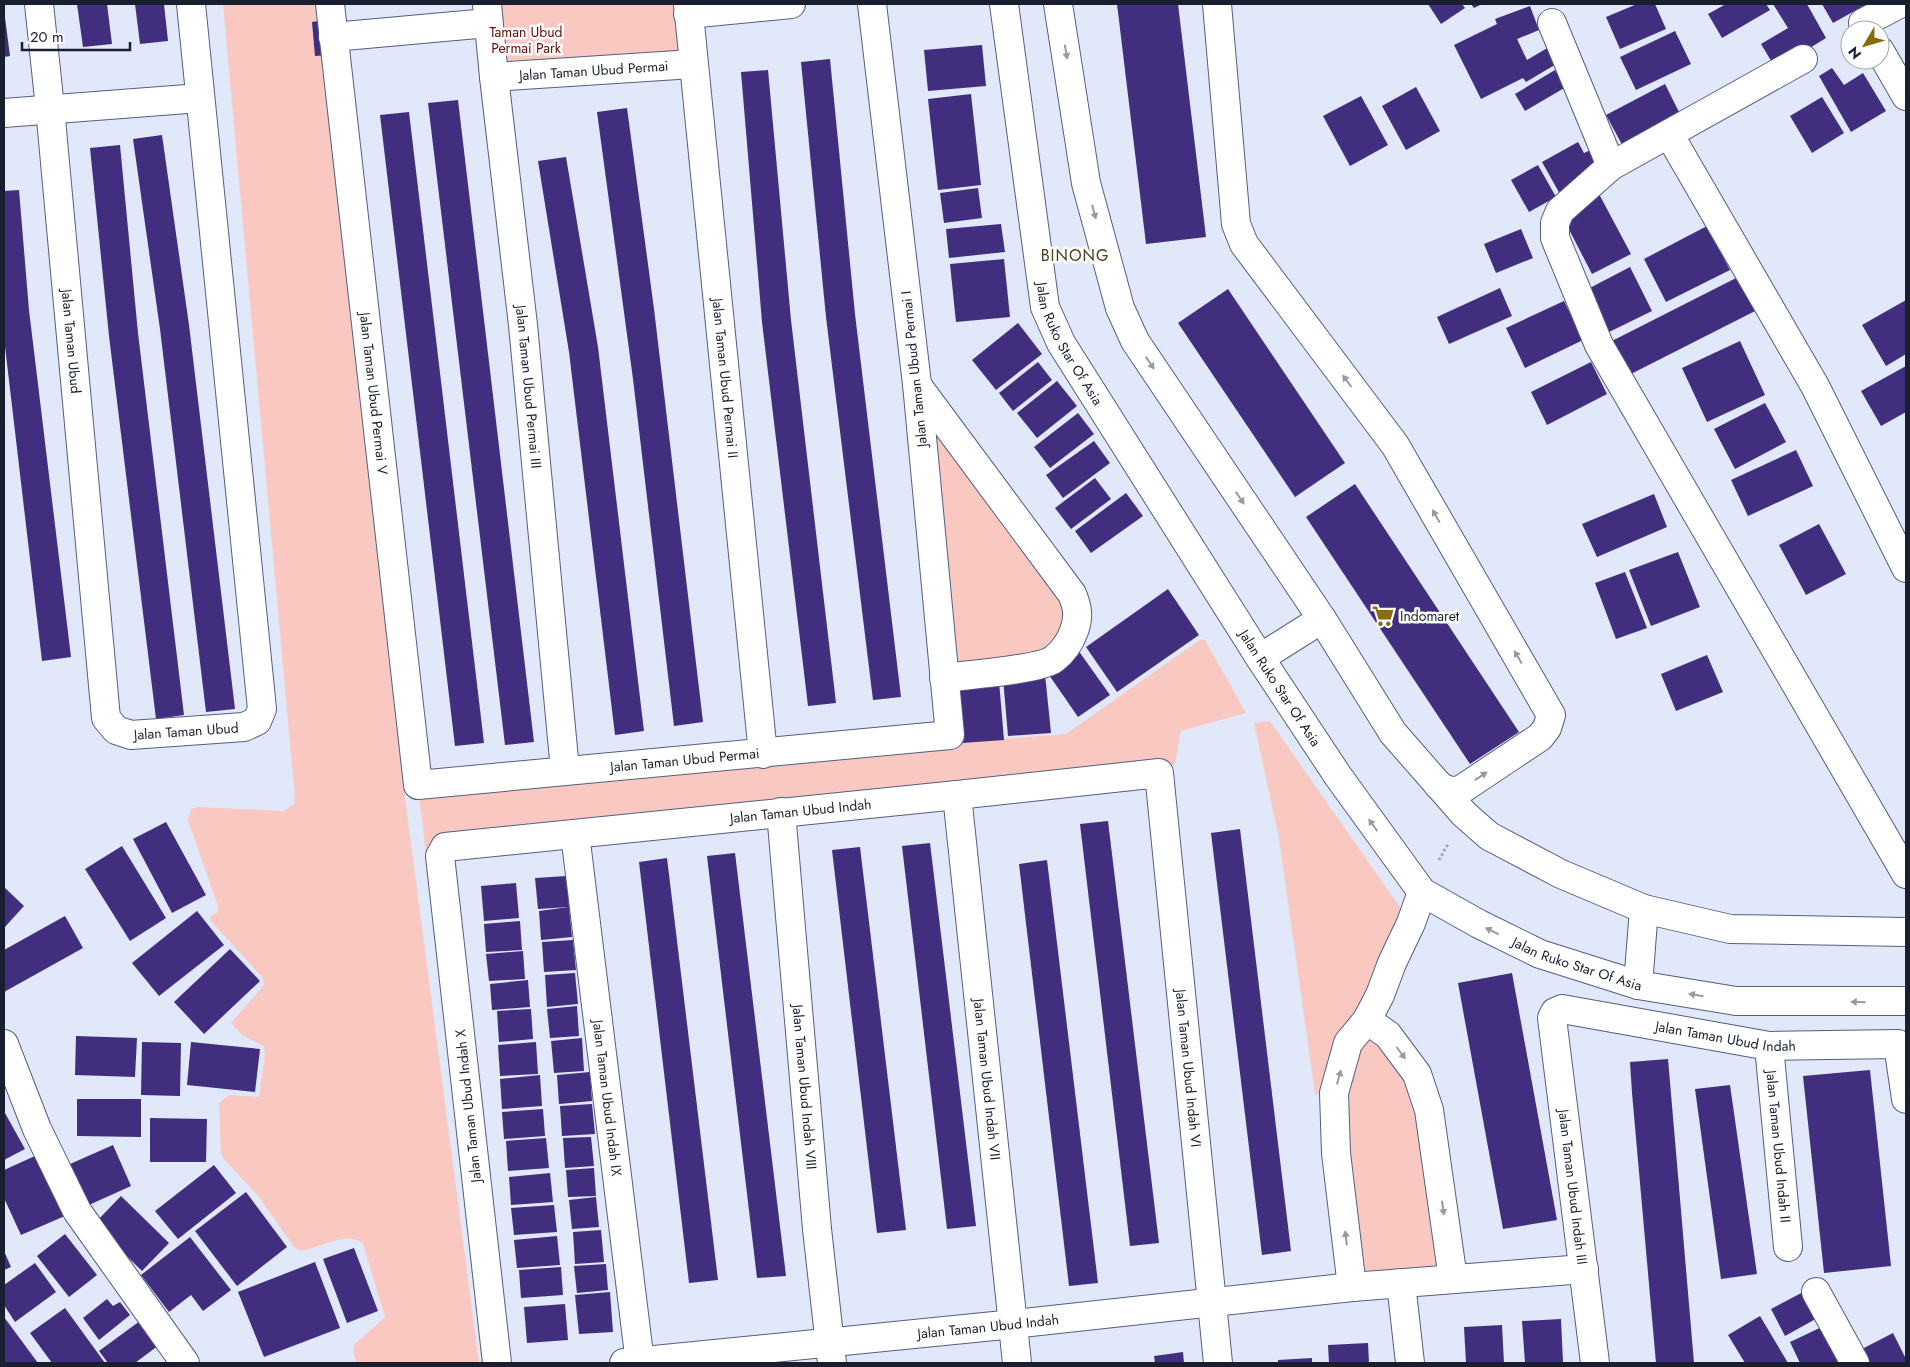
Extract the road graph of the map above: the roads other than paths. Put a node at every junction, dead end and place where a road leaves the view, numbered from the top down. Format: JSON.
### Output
{"nodes":[{"id":1,"x":39,"y":4,"type":"edge"},
{"id":2,"x":191,"y":4,"type":"edge"},
{"id":3,"x":330,"y":4,"type":"edge"},
{"id":4,"x":791,"y":4,"type":"edge"},
{"id":5,"x":872,"y":4,"type":"edge"},
{"id":6,"x":1004,"y":4,"type":"edge"},
{"id":7,"x":1058,"y":4,"type":"edge"},
{"id":8,"x":1217,"y":4,"type":"edge"},
{"id":9,"x":1899,"y":4,"type":"edge"},
{"id":10,"x":688,"y":9,"type":"edge"},
{"id":11,"x":487,"y":14,"type":"edge"},
{"id":12,"x":1870,"y":20,"type":"edge"},
{"id":13,"x":1552,"y":22,"type":"dead end"},
{"id":14,"x":333,"y":37,"type":"junction"},
{"id":15,"x":1803,"y":59,"type":"dead end"},
{"id":16,"x":693,"y":64,"type":"junction"},
{"id":17,"x":1890,"y":69,"type":"edge"},
{"id":18,"x":494,"y":77,"type":"junction"},
{"id":19,"x":1906,"y":96,"type":"edge"},
{"id":20,"x":200,"y":98,"type":"junction"},
{"id":21,"x":50,"y":108,"type":"junction"},
{"id":22,"x":4,"y":113,"type":"edge"},
{"id":23,"x":1669,"y":134,"type":"junction"},
{"id":24,"x":1611,"y":166,"type":"junction"},
{"id":25,"x":917,"y":384,"type":"junction"},
{"id":26,"x":1906,"y":568,"type":"edge"},
{"id":27,"x":1322,"y":619,"type":"junction"},
{"id":28,"x":1260,"y":658,"type":"junction"},
{"id":29,"x":944,"y":678,"type":"junction"},
{"id":30,"x":950,"y":735,"type":"joint"},
{"id":31,"x":763,"y":754,"type":"junction"},
{"id":32,"x":565,"y":770,"type":"junction"},
{"id":33,"x":1159,"y":773,"type":"joint"},
{"id":34,"x":418,"y":785,"type":"joint"},
{"id":35,"x":1438,"y":786,"type":"junction"},
{"id":36,"x":958,"y":795,"type":"junction"},
{"id":37,"x":781,"y":812,"type":"junction"},
{"id":38,"x":576,"y":834,"type":"junction"},
{"id":39,"x":443,"y":849,"type":"joint"},
{"id":40,"x":1906,"y":874,"type":"edge"},
{"id":41,"x":1422,"y":892,"type":"junction"},
{"id":42,"x":1644,"y":909,"type":"junction"},
{"id":43,"x":1906,"y":932,"type":"edge"},
{"id":44,"x":1638,"y":986,"type":"junction"},
{"id":45,"x":1906,"y":1001,"type":"edge"},
{"id":46,"x":1555,"y":1012,"type":"joint"},
{"id":47,"x":1367,"y":1020,"type":"junction"},
{"id":48,"x":4,"y":1044,"type":"edge"},
{"id":49,"x":1769,"y":1046,"type":"junction"},
{"id":50,"x":1906,"y":1099,"type":"edge"},
{"id":51,"x":1788,"y":1247,"type":"dead end"},
{"id":52,"x":1584,"y":1269,"type":"junction"},
{"id":53,"x":1453,"y":1279,"type":"junction"},
{"id":54,"x":1401,"y":1283,"type":"junction"},
{"id":55,"x":1352,"y":1287,"type":"junction"},
{"id":56,"x":1816,"y":1292,"type":"dead end"},
{"id":57,"x":1213,"y":1302,"type":"junction"},
{"id":58,"x":1014,"y":1324,"type":"junction"},
{"id":59,"x":831,"y":1353,"type":"edge"},
{"id":60,"x":186,"y":1363,"type":"edge"},
{"id":61,"x":497,"y":1363,"type":"edge"},
{"id":62,"x":635,"y":1363,"type":"edge"},
{"id":63,"x":1017,"y":1363,"type":"edge"},
{"id":64,"x":1218,"y":1363,"type":"edge"},
{"id":65,"x":1410,"y":1363,"type":"edge"},
{"id":66,"x":1595,"y":1363,"type":"edge"},
{"id":67,"x":1855,"y":1363,"type":"edge"}],
"edges":[{"from":1,"to":21,"type":"street","name":"Jalan Taman Ubud"},
{"from":2,"to":20,"type":"street","name":"Jalan Taman Ubud"},
{"from":3,"to":14,"type":"street","name":"Jalan Taman Ubud Permai V"},
{"from":4,"to":10,"type":"street"},
{"from":5,"to":25,"type":"street","name":"Jalan Taman Ubud Permai I"},
{"from":6,"to":28,"type":"street","name":"Jalan Ruko Star Of Asia"},
{"from":7,"to":27,"type":"street","one_way":true},
{"from":35,"to":8,"type":"street","one_way":true},
{"from":9,"to":12,"type":"street"},
{"from":10,"to":16,"type":"street","name":"Jalan Taman Ubud Permai II"},
{"from":11,"to":14,"type":"street"},
{"from":11,"to":18,"type":"street","name":"Jalan Taman Ubud Permai III"},
{"from":13,"to":24,"type":"street"},
{"from":14,"to":34,"type":"street","name":"Jalan Taman Ubud Permai V"},
{"from":15,"to":23,"type":"street"},
{"from":16,"to":18,"type":"street","name":"Jalan Taman Ubud Permai"},
{"from":16,"to":31,"type":"street","name":"Jalan Taman Ubud Permai II"},
{"from":17,"to":19,"type":"street"},
{"from":18,"to":32,"type":"street","name":"Jalan Taman Ubud Permai III"},
{"from":20,"to":21,"type":"street"},
{"from":20,"to":21,"type":"street","name":"Jalan Taman Ubud"},
{"from":21,"to":22,"type":"street"},
{"from":23,"to":24,"type":"street"},
{"from":23,"to":26,"type":"street"},
{"from":24,"to":40,"type":"street"},
{"from":25,"to":29,"type":"street","name":"Jalan Taman Ubud Permai I"},
{"from":25,"to":29,"type":"street"},
{"from":27,"to":28,"type":"street"},
{"from":27,"to":35,"type":"street"},
{"from":41,"to":28,"type":"street","name":"Jalan Ruko Star Of Asia","one_way":true},
{"from":29,"to":30,"type":"street","name":"Jalan Taman Ubud Permai I"},
{"from":30,"to":31,"type":"street","name":"Jalan Taman Ubud Permai"},
{"from":31,"to":32,"type":"street","name":"Jalan Taman Ubud Permai"},
{"from":32,"to":34,"type":"street","name":"Jalan Taman Ubud Permai"},
{"from":33,"to":36,"type":"street","name":"Jalan Taman Ubud Indah"},
{"from":33,"to":57,"type":"street","name":"Jalan Taman Ubud Indah VI"},
{"from":35,"to":42,"type":"street"},
{"from":36,"to":37,"type":"street","name":"Jalan Taman Ubud Indah"},
{"from":36,"to":58,"type":"street","name":"Jalan Taman Ubud Indah VII"},
{"from":37,"to":38,"type":"street","name":"Jalan Taman Ubud Indah"},
{"from":37,"to":59,"type":"street","name":"Jalan Taman Ubud Indah VIII"},
{"from":38,"to":39,"type":"street","name":"Jalan Taman Ubud Indah"},
{"from":38,"to":62,"type":"street","name":"Jalan Taman Ubud Indah IX"},
{"from":39,"to":61,"type":"street","name":"Jalan Taman Ubud Indah X"},
{"from":44,"to":41,"type":"street","name":"Jalan Ruko Star Of Asia","one_way":true},
{"from":41,"to":47,"type":"street"},
{"from":42,"to":43,"type":"street"},
{"from":42,"to":44,"type":"street"},
{"from":45,"to":44,"type":"street","name":"Jalan Ruko Star Of Asia","one_way":true},
{"from":46,"to":49,"type":"street","name":"Jalan Taman Ubud Indah"},
{"from":46,"to":52,"type":"street","name":"Jalan Taman Ubud Indah III"},
{"from":47,"to":53,"type":"street","one_way":true},
{"from":55,"to":47,"type":"street","one_way":true},
{"from":48,"to":60,"type":"street"},
{"from":49,"to":50,"type":"street","name":"Jalan Taman Ubud Indah"},
{"from":49,"to":51,"type":"street","name":"Jalan Taman Ubud Indah II"},
{"from":52,"to":53,"type":"street","name":"Jalan Taman Ubud Indah"},
{"from":52,"to":66,"type":"street","name":"Jalan Taman Ubud Indah III"},
{"from":53,"to":54,"type":"street","name":"Jalan Taman Ubud Indah"},
{"from":54,"to":55,"type":"street","name":"Jalan Taman Ubud Indah"},
{"from":54,"to":65,"type":"street"},
{"from":55,"to":57,"type":"street","name":"Jalan Taman Ubud Indah"},
{"from":56,"to":67,"type":"street"},
{"from":57,"to":58,"type":"street","name":"Jalan Taman Ubud Indah"},
{"from":57,"to":64,"type":"street","name":"Jalan Taman Ubud Indah VI"},
{"from":58,"to":59,"type":"street","name":"Jalan Taman Ubud Indah"},
{"from":58,"to":63,"type":"street","name":"Jalan Taman Ubud Indah VII"},
{"from":59,"to":62,"type":"street","name":"Jalan Taman Ubud Indah"}]}
